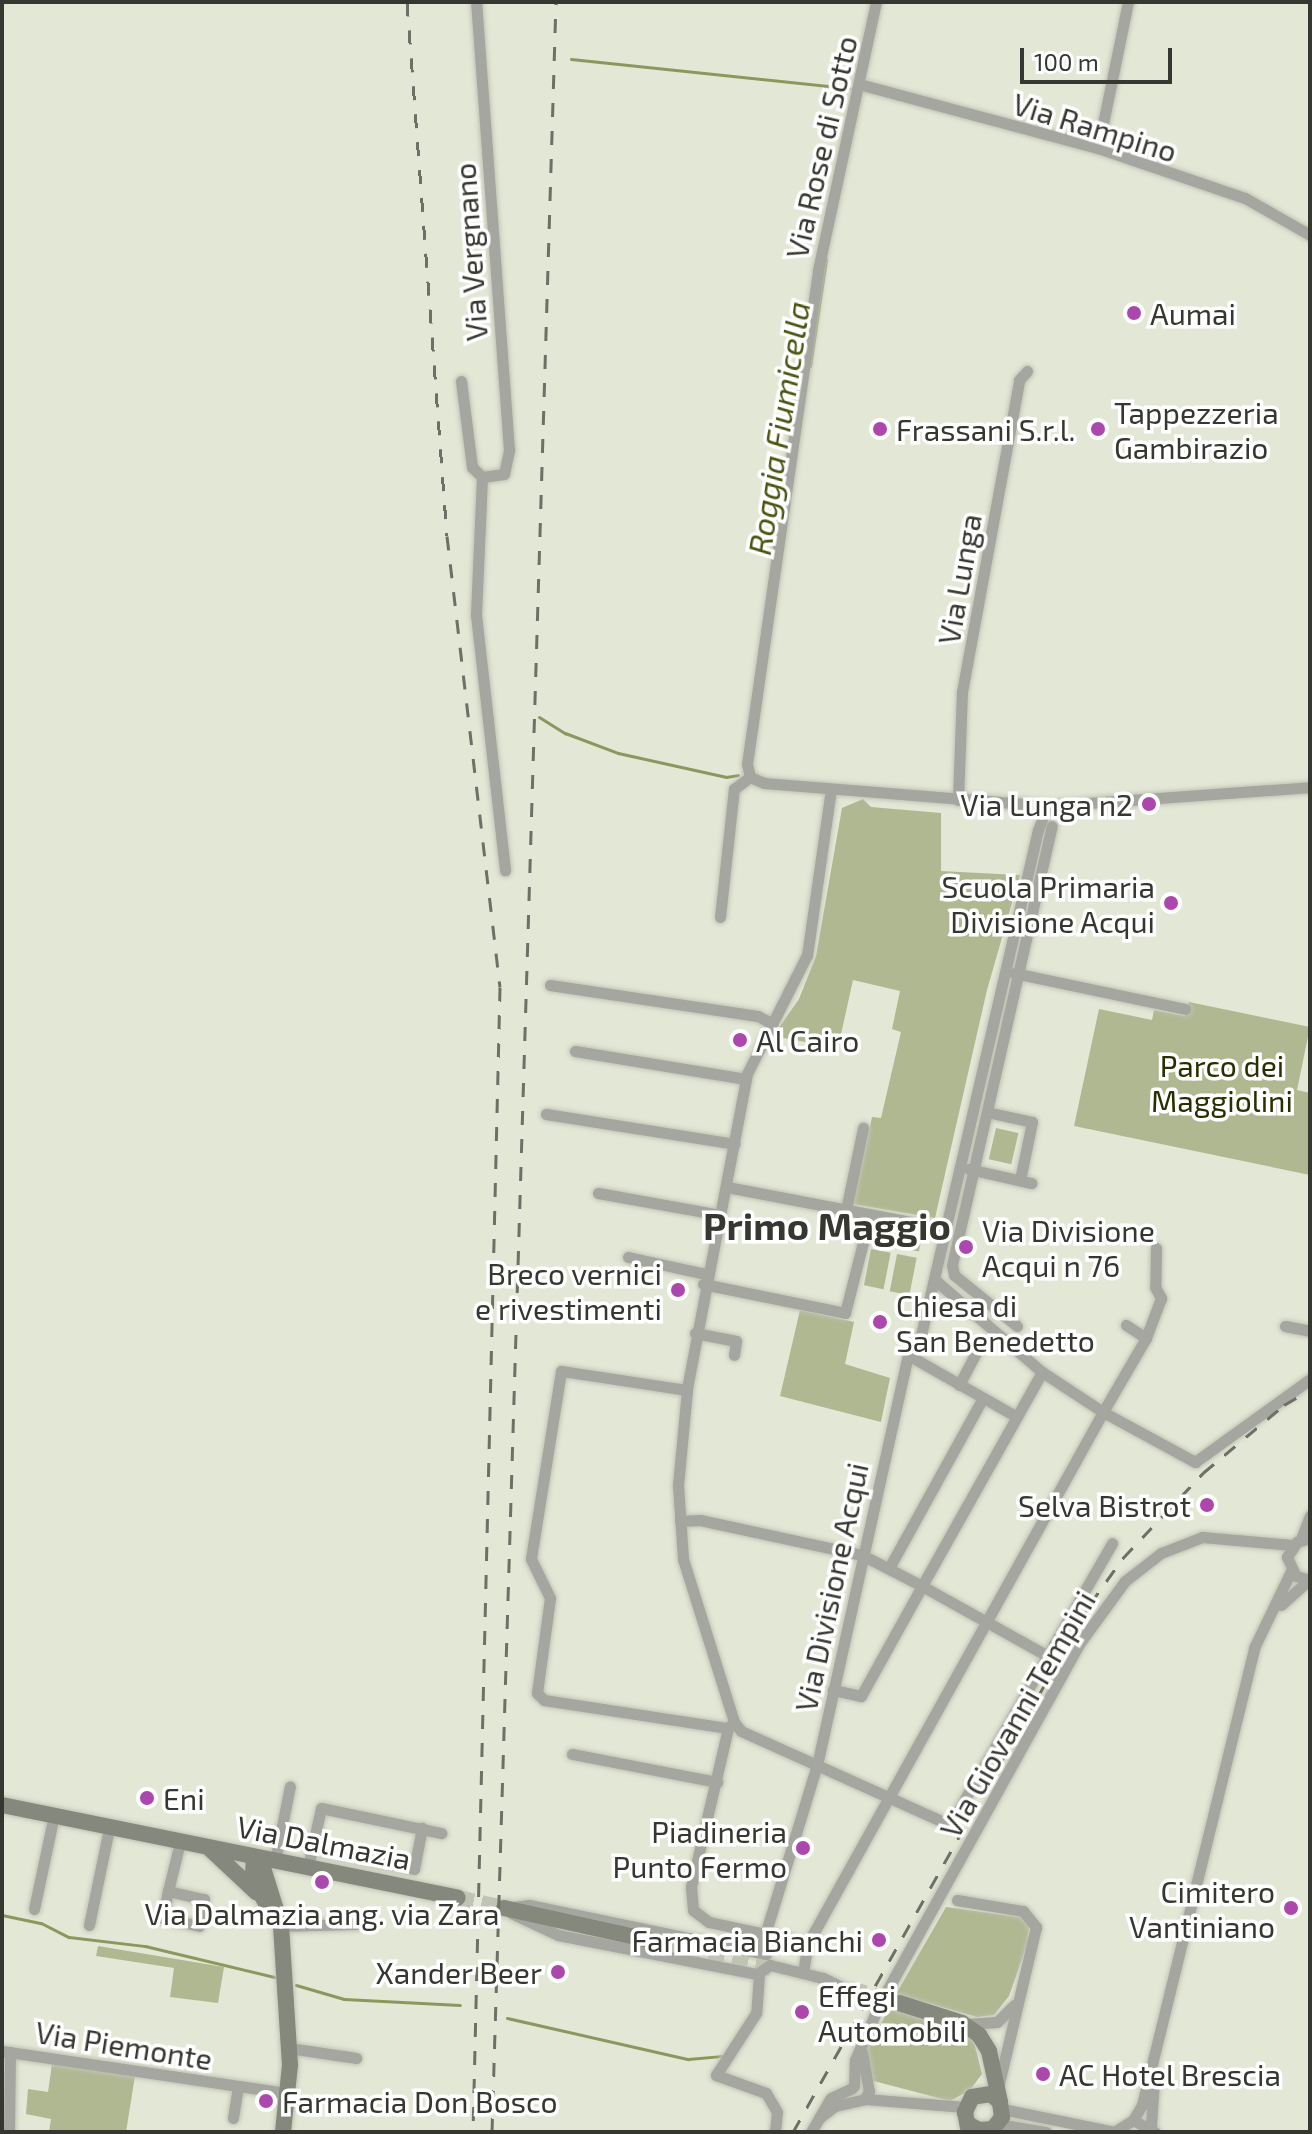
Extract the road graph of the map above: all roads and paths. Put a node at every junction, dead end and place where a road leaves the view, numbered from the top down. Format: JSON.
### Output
{"nodes":[{"id":1,"x":476,"y":2,"type":"edge"},
{"id":2,"x":876,"y":2,"type":"edge"},
{"id":3,"x":1128,"y":2,"type":"edge"},
{"id":4,"x":859,"y":84,"type":"junction"},
{"id":5,"x":1098,"y":148,"type":"junction"},
{"id":6,"x":1310,"y":235,"type":"edge"},
{"id":7,"x":1027,"y":371,"type":"dead end"},
{"id":8,"x":461,"y":381,"type":"dead end"},
{"id":9,"x":482,"y":477,"type":"junction"},
{"id":10,"x":750,"y":777,"type":"junction"},
{"id":11,"x":1310,"y":787,"type":"edge"},
{"id":12,"x":831,"y":789,"type":"junction"},
{"id":13,"x":958,"y":800,"type":"junction"},
{"id":14,"x":1047,"y":806,"type":"junction"},
{"id":15,"x":1052,"y":826,"type":"dead end"},
{"id":16,"x":505,"y":870,"type":"dead end"},
{"id":17,"x":720,"y":917,"type":"dead end"},
{"id":18,"x":1005,"y":971,"type":"junction"},
{"id":19,"x":1018,"y":974,"type":"junction"},
{"id":20,"x":550,"y":985,"type":"dead end"},
{"id":21,"x":1185,"y":1009,"type":"dead end"},
{"id":22,"x":771,"y":1023,"type":"junction"},
{"id":23,"x":575,"y":1051,"type":"dead end"},
{"id":24,"x":746,"y":1079,"type":"junction"},
{"id":25,"x":987,"y":1112,"type":"junction"},
{"id":26,"x":546,"y":1114,"type":"dead end"},
{"id":27,"x":863,"y":1128,"type":"dead end"},
{"id":28,"x":735,"y":1144,"type":"junction"},
{"id":29,"x":961,"y":1167,"type":"junction"},
{"id":30,"x":973,"y":1170,"type":"junction"},
{"id":31,"x":727,"y":1187,"type":"junction"},
{"id":32,"x":598,"y":1193,"type":"dead end"},
{"id":33,"x":846,"y":1210,"type":"junction"},
{"id":34,"x":720,"y":1215,"type":"junction"},
{"id":35,"x":870,"y":1215,"type":"junction"},
{"id":36,"x":950,"y":1233,"type":"junction"},
{"id":37,"x":1156,"y":1248,"type":"dead end"},
{"id":38,"x":628,"y":1257,"type":"dead end"},
{"id":39,"x":705,"y":1279,"type":"junction"},
{"id":40,"x":935,"y":1280,"type":"junction"},
{"id":41,"x":994,"y":1307,"type":"junction"},
{"id":42,"x":983,"y":1322,"type":"junction"},
{"id":43,"x":1126,"y":1325,"type":"dead end"},
{"id":44,"x":1017,"y":1326,"type":"dead end"},
{"id":45,"x":1285,"y":1326,"type":"dead end"},
{"id":46,"x":1310,"y":1331,"type":"edge"},
{"id":47,"x":695,"y":1333,"type":"junction"},
{"id":48,"x":1146,"y":1338,"type":"junction"},
{"id":49,"x":978,"y":1349,"type":"dead end"},
{"id":50,"x":734,"y":1355,"type":"dead end"},
{"id":51,"x":908,"y":1355,"type":"junction"},
{"id":52,"x":1310,"y":1364,"type":"edge"},
{"id":53,"x":1042,"y":1372,"type":"junction"},
{"id":54,"x":1308,"y":1378,"type":"edge"},
{"id":55,"x":959,"y":1385,"type":"junction"},
{"id":56,"x":687,"y":1390,"type":"junction"},
{"id":57,"x":983,"y":1398,"type":"junction"},
{"id":58,"x":1103,"y":1412,"type":"junction"},
{"id":59,"x":1017,"y":1417,"type":"junction"},
{"id":60,"x":1310,"y":1516,"type":"edge"},
{"id":61,"x":680,"y":1521,"type":"junction"},
{"id":62,"x":1301,"y":1541,"type":"edge"},
{"id":63,"x":1112,"y":1543,"type":"dead end"},
{"id":64,"x":1264,"y":1545,"type":"junction"},
{"id":65,"x":862,"y":1555,"type":"junction"},
{"id":66,"x":1290,"y":1567,"type":"junction"},
{"id":67,"x":889,"y":1568,"type":"junction"},
{"id":68,"x":1309,"y":1580,"type":"edge"},
{"id":69,"x":922,"y":1586,"type":"junction"},
{"id":70,"x":1266,"y":1620,"type":"junction"},
{"id":71,"x":985,"y":1622,"type":"junction"},
{"id":72,"x":1044,"y":1654,"type":"junction"},
{"id":73,"x":833,"y":1690,"type":"junction"},
{"id":74,"x":731,"y":1725,"type":"junction"},
{"id":75,"x":572,"y":1754,"type":"dead end"},
{"id":76,"x":817,"y":1765,"type":"junction"},
{"id":77,"x":717,"y":1782,"type":"junction"},
{"id":78,"x":290,"y":1786,"type":"dead end"},
{"id":79,"x":890,"y":1797,"type":"junction"},
{"id":80,"x":2,"y":1805,"type":"edge"},
{"id":81,"x":54,"y":1815,"type":"junction"},
{"id":82,"x":109,"y":1828,"type":"junction"},
{"id":83,"x":422,"y":1828,"type":"junction"},
{"id":84,"x":441,"y":1833,"type":"dead end"},
{"id":85,"x":180,"y":1842,"type":"junction"},
{"id":86,"x":208,"y":1848,"type":"junction"},
{"id":87,"x":312,"y":1848,"type":"junction"},
{"id":88,"x":270,"y":1860,"type":"junction"},
{"id":89,"x":308,"y":1867,"type":"junction"},
{"id":90,"x":168,"y":1891,"type":"dead end"},
{"id":91,"x":259,"y":1896,"type":"junction"},
{"id":92,"x":458,"y":1898,"type":"tunnel mouth"},
{"id":93,"x":957,"y":1900,"type":"dead end"},
{"id":94,"x":276,"y":1908,"type":"junction"},
{"id":95,"x":504,"y":1908,"type":"junction"},
{"id":96,"x":34,"y":1909,"type":"dead end"},
{"id":97,"x":356,"y":1924,"type":"dead end"},
{"id":98,"x":89,"y":1925,"type":"dead end"},
{"id":99,"x":281,"y":1926,"type":"junction"},
{"id":100,"x":768,"y":1935,"type":"junction"},
{"id":101,"x":683,"y":1936,"type":"junction"},
{"id":102,"x":662,"y":1943,"type":"tunnel mouth"},
{"id":103,"x":808,"y":1943,"type":"junction"},
{"id":104,"x":757,"y":1952,"type":"junction"},
{"id":105,"x":677,"y":1959,"type":"junction"},
{"id":106,"x":770,"y":1965,"type":"junction"},
{"id":107,"x":755,"y":1973,"type":"junction"},
{"id":108,"x":803,"y":1973,"type":"junction"},
{"id":109,"x":1018,"y":1997,"type":"junction"},
{"id":110,"x":899,"y":2003,"type":"tunnel mouth"},
{"id":111,"x":879,"y":2005,"type":"junction"},
{"id":112,"x":962,"y":2023,"type":"junction"},
{"id":113,"x":1157,"y":2042,"type":"junction"},
{"id":114,"x":289,"y":2048,"type":"junction"},
{"id":115,"x":6,"y":2051,"type":"edge"},
{"id":116,"x":356,"y":2058,"type":"dead end"},
{"id":117,"x":993,"y":2065,"type":"junction"},
{"id":118,"x":999,"y":2085,"type":"junction"},
{"id":119,"x":857,"y":2086,"type":"junction"},
{"id":120,"x":238,"y":2087,"type":"junction"},
{"id":121,"x":288,"y":2093,"type":"junction"},
{"id":122,"x":978,"y":2094,"type":"junction"},
{"id":123,"x":861,"y":2099,"type":"junction"},
{"id":124,"x":908,"y":2099,"type":"junction"},
{"id":125,"x":233,"y":2118,"type":"dead end"},
{"id":126,"x":819,"y":2118,"type":"junction"},
{"id":127,"x":984,"y":2120,"type":"edge"},
{"id":128,"x":1133,"y":2120,"type":"junction"},
{"id":129,"x":1153,"y":2129,"type":"edge"},
{"id":130,"x":9,"y":2132,"type":"edge"},
{"id":131,"x":283,"y":2132,"type":"edge"},
{"id":132,"x":775,"y":2132,"type":"edge"},
{"id":133,"x":811,"y":2132,"type":"edge"},
{"id":134,"x":1046,"y":2132,"type":"edge"},
{"id":135,"x":1114,"y":2132,"type":"edge"}],
"edges":[{"from":1,"to":9,"type":"street","name":"Via Vergnano"},
{"from":2,"to":4,"type":"street","name":"Via Rose di Sotto"},
{"from":3,"to":5,"type":"street"},
{"from":4,"to":5,"type":"street","name":"Via Rampino"},
{"from":4,"to":10,"type":"street","name":"Via Rose di Sotto"},
{"from":5,"to":6,"type":"street","name":"Via Rampino"},
{"from":7,"to":13,"type":"street","name":"Via Lunga"},
{"from":8,"to":9,"type":"street","name":"Via Vergnano"},
{"from":9,"to":16,"type":"street","name":"Via Vergnano"},
{"from":10,"to":12,"type":"street"},
{"from":10,"to":17,"type":"street"},
{"from":11,"to":14,"type":"street"},
{"from":12,"to":13,"type":"street"},
{"from":12,"to":22,"type":"street"},
{"from":13,"to":14,"type":"street"},
{"from":14,"to":18,"type":"street","name":"Via Divisione Acqui"},
{"from":15,"to":19,"type":"street","name":"Via Divisione Acqui"},
{"from":18,"to":19,"type":"street"},
{"from":18,"to":29,"type":"street","name":"Via Divisione Acqui"},
{"from":19,"to":21,"type":"street"},
{"from":19,"to":25,"type":"street","name":"Via Divisione Acqui"},
{"from":20,"to":22,"type":"street"},
{"from":22,"to":24,"type":"street"},
{"from":23,"to":24,"type":"street"},
{"from":24,"to":28,"type":"street"},
{"from":25,"to":30,"type":"street","name":"Via Divisione Acqui"},
{"from":25,"to":30,"type":"street"},
{"from":26,"to":28,"type":"street"},
{"from":27,"to":33,"type":"street"},
{"from":28,"to":31,"type":"street"},
{"from":29,"to":30,"type":"street"},
{"from":29,"to":36,"type":"street","name":"Via Divisione Acqui"},
{"from":30,"to":36,"type":"street","name":"Via Divisione Acqui"},
{"from":31,"to":33,"type":"street"},
{"from":31,"to":34,"type":"street"},
{"from":32,"to":34,"type":"street"},
{"from":33,"to":35,"type":"street"},
{"from":34,"to":39,"type":"street"},
{"from":35,"to":36,"type":"street"},
{"from":35,"to":39,"type":"street"},
{"from":36,"to":40,"type":"street","name":"Via Divisione Acqui"},
{"from":36,"to":41,"type":"street","name":"Via Divisione Acqui"},
{"from":37,"to":48,"type":"street"},
{"from":38,"to":39,"type":"street"},
{"from":39,"to":47,"type":"street"},
{"from":40,"to":42,"type":"street"},
{"from":40,"to":51,"type":"street","name":"Via Divisione Acqui"},
{"from":41,"to":42,"type":"street"},
{"from":41,"to":44,"type":"street","name":"Via Divisione Acqui"},
{"from":42,"to":53,"type":"street"},
{"from":43,"to":48,"type":"street"},
{"from":45,"to":46,"type":"street"},
{"from":47,"to":50,"type":"street"},
{"from":47,"to":56,"type":"street"},
{"from":48,"to":58,"type":"street"},
{"from":49,"to":55,"type":"street"},
{"from":51,"to":55,"type":"street"},
{"from":51,"to":65,"type":"street","name":"Via Divisione Acqui"},
{"from":52,"to":54,"type":"street"},
{"from":53,"to":58,"type":"street"},
{"from":53,"to":59,"type":"street"},
{"from":54,"to":58,"type":"street"},
{"from":55,"to":57,"type":"street"},
{"from":56,"to":61,"type":"street"},
{"from":56,"to":74,"type":"street"},
{"from":57,"to":59,"type":"street"},
{"from":57,"to":67,"type":"street"},
{"from":58,"to":71,"type":"street"},
{"from":59,"to":69,"type":"street"},
{"from":60,"to":62,"type":"street"},
{"from":61,"to":65,"type":"street"},
{"from":61,"to":74,"type":"street"},
{"from":62,"to":64,"type":"street","name":"Via Giovanni Tempini"},
{"from":62,"to":66,"type":"street"},
{"from":63,"to":72,"type":"street"},
{"from":64,"to":66,"type":"street","name":"Via Giovanni Tempini"},
{"from":64,"to":111,"type":"street","name":"Via Giovanni Tempini"},
{"from":65,"to":67,"type":"street"},
{"from":65,"to":73,"type":"street","name":"Via Divisione Acqui"},
{"from":66,"to":68,"type":"street","name":"Via Giovanni Tempini"},
{"from":66,"to":70,"type":"street"},
{"from":67,"to":69,"type":"street"},
{"from":68,"to":70,"type":"street"},
{"from":69,"to":71,"type":"street"},
{"from":69,"to":73,"type":"street"},
{"from":70,"to":113,"type":"street"},
{"from":71,"to":72,"type":"street"},
{"from":71,"to":79,"type":"street"},
{"from":72,"to":79,"type":"street"},
{"from":73,"to":76,"type":"street","name":"Via Divisione Acqui"},
{"from":74,"to":76,"type":"street"},
{"from":74,"to":77,"type":"street"},
{"from":75,"to":77,"type":"street"},
{"from":76,"to":79,"type":"street"},
{"from":76,"to":100,"type":"street","name":"Via Divisione Acqui"},
{"from":77,"to":100,"type":"street"},
{"from":78,"to":88,"type":"street"},
{"from":79,"to":103,"type":"street"},
{"from":80,"to":81,"type":"main road","name":"Via Dalmazia"},
{"from":81,"to":82,"type":"main road","name":"Via Dalmazia"},
{"from":81,"to":96,"type":"street"},
{"from":82,"to":85,"type":"main road","name":"Via Dalmazia"},
{"from":82,"to":98,"type":"street"},
{"from":83,"to":84,"type":"street"},
{"from":83,"to":87,"type":"street"},
{"from":83,"to":87,"type":"street"},
{"from":85,"to":86,"type":"main road","name":"Via Dalmazia"},
{"from":85,"to":90,"type":"street"},
{"from":86,"to":88,"type":"main road","name":"Via Dalmazia"},
{"from":86,"to":91,"type":"main road"},
{"from":87,"to":89,"type":"street"},
{"from":88,"to":89,"type":"main road","name":"Via Dalmazia"},
{"from":88,"to":91,"type":"main road"},
{"from":88,"to":94,"type":"main road"},
{"from":88,"to":94,"type":"main road"},
{"from":89,"to":92,"type":"main road","name":"Via Dalmazia"},
{"from":91,"to":99,"type":"main road"},
{"from":93,"to":109,"type":"street"},
{"from":94,"to":99,"type":"main road"},
{"from":95,"to":101,"type":"street"},
{"from":95,"to":102,"type":"main road"},
{"from":95,"to":105,"type":"street"},
{"from":97,"to":99,"type":"street"},
{"from":99,"to":114,"type":"main road"},
{"from":100,"to":103,"type":"street"},
{"from":100,"to":104,"type":"street","name":"Via Divisione Acqui"},
{"from":101,"to":104,"type":"street"},
{"from":101,"to":105,"type":"street"},
{"from":103,"to":108,"type":"street"},
{"from":104,"to":106,"type":"street"},
{"from":104,"to":107,"type":"street","name":"Via Divisione Acqui"},
{"from":105,"to":107,"type":"street"},
{"from":106,"to":107,"type":"street"},
{"from":106,"to":108,"type":"street"},
{"from":107,"to":132,"type":"street"},
{"from":108,"to":111,"type":"street"},
{"from":109,"to":112,"type":"street"},
{"from":109,"to":118,"type":"street"},
{"from":110,"to":112,"type":"main road"},
{"from":111,"to":119,"type":"street","name":"Via Giovanni Tempini"},
{"from":112,"to":117,"type":"main road"},
{"from":113,"to":128,"type":"street"},
{"from":113,"to":129,"type":"street"},
{"from":114,"to":116,"type":"street"},
{"from":114,"to":121,"type":"main road"},
{"from":115,"to":120,"type":"street","name":"Via Piemonte"},
{"from":115,"to":130,"type":"street"},
{"from":117,"to":118,"type":"main road"},
{"from":117,"to":122,"type":"main road"},
{"from":118,"to":127,"type":"main road"},
{"from":119,"to":123,"type":"street"},
{"from":119,"to":124,"type":"street"},
{"from":119,"to":126,"type":"street"},
{"from":120,"to":121,"type":"street","name":"Via Piemonte"},
{"from":120,"to":125,"type":"street","name":"Via Piemonte"},
{"from":121,"to":131,"type":"main road"},
{"from":122,"to":127,"type":"main road"},
{"from":122,"to":127,"type":"main road"},
{"from":123,"to":124,"type":"street"},
{"from":123,"to":126,"type":"street"},
{"from":124,"to":127,"type":"street"},
{"from":126,"to":133,"type":"street"},
{"from":127,"to":134,"type":"street"},
{"from":127,"to":135,"type":"street"},
{"from":128,"to":129,"type":"street"},
{"from":128,"to":135,"type":"street"}]}
